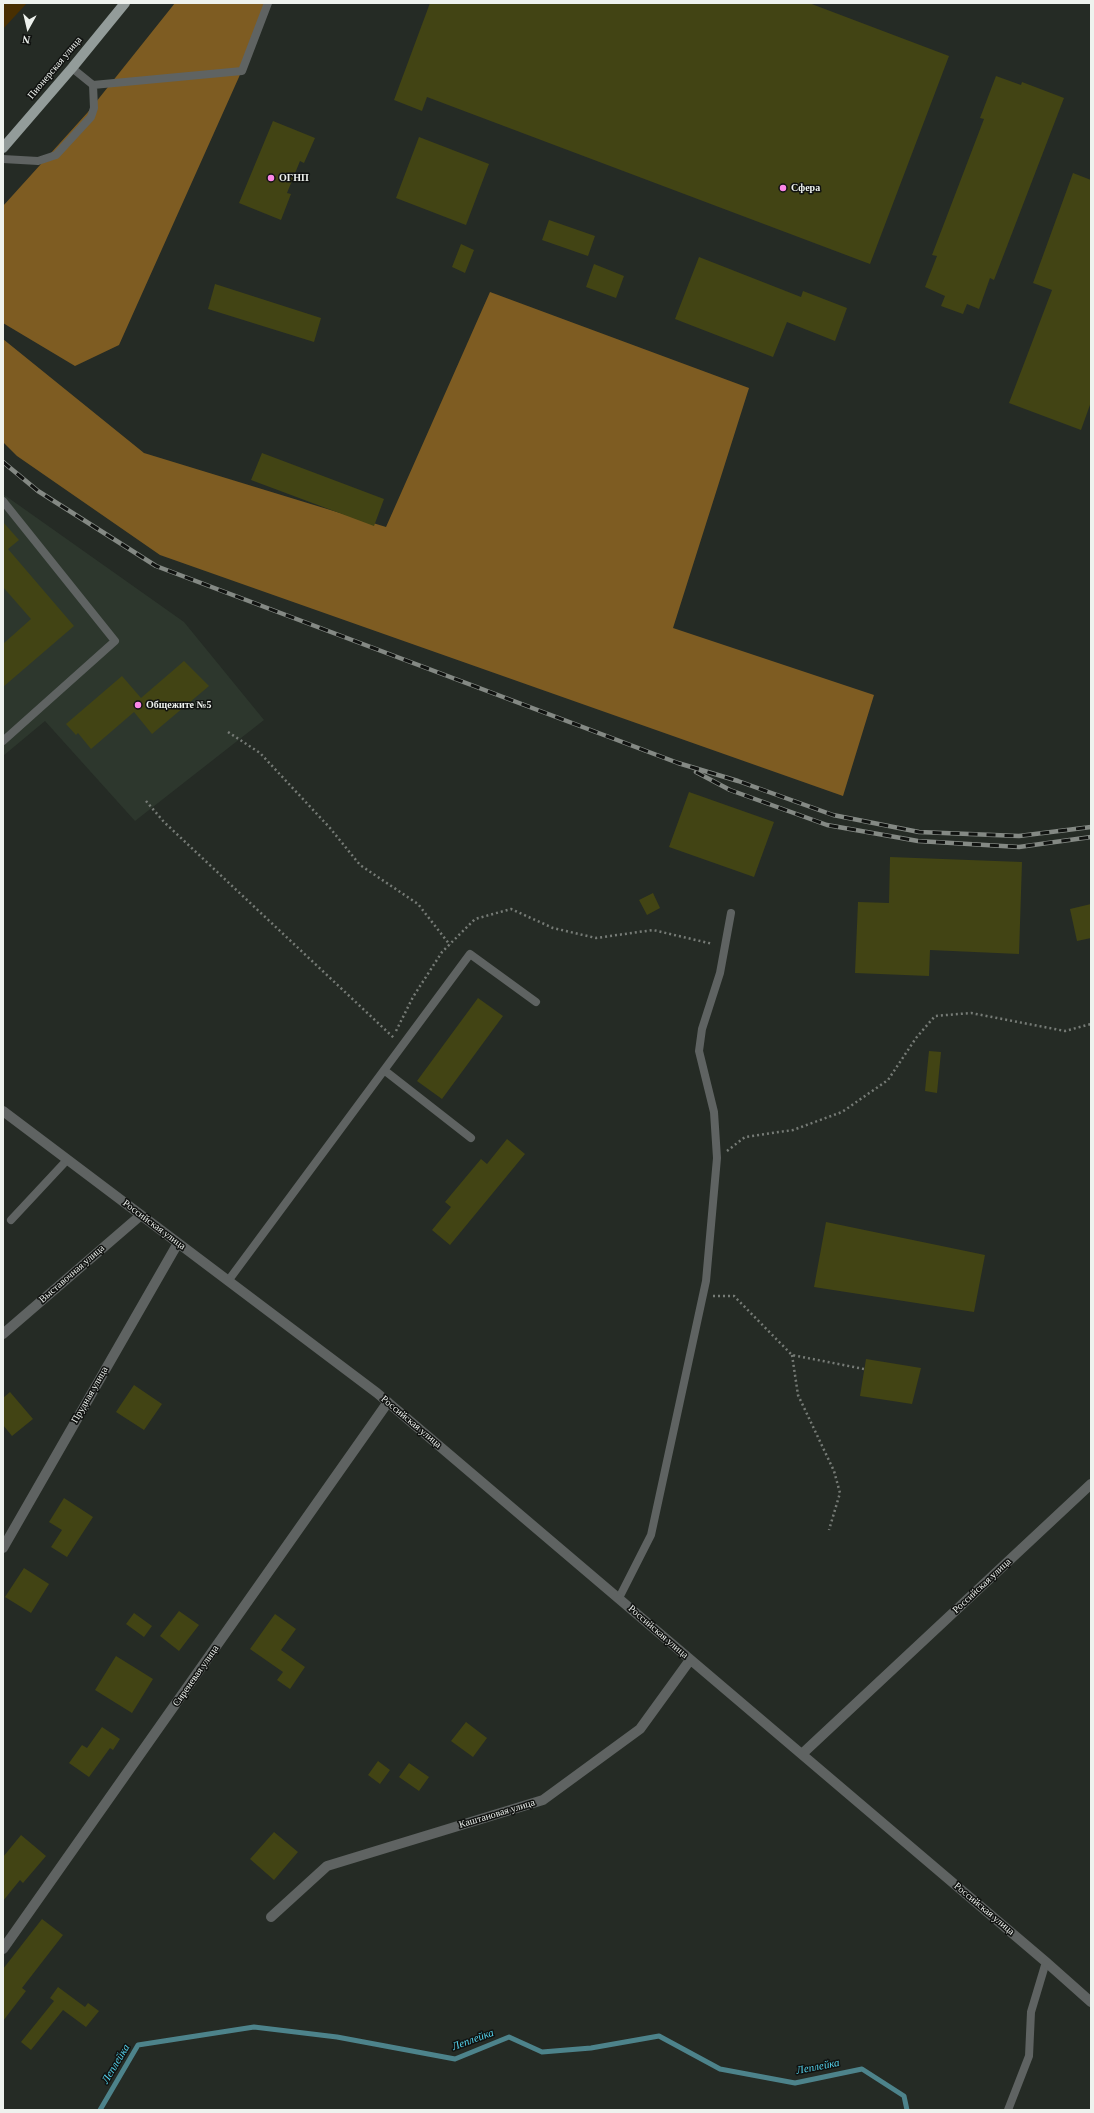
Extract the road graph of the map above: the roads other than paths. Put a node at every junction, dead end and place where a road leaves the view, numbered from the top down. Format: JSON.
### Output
{"nodes":[{"id":1,"x":125,"y":3,"type":"edge"},
{"id":2,"x":268,"y":3,"type":"edge"},
{"id":3,"x":72,"y":68,"type":"junction"},
{"id":4,"x":93,"y":85,"type":"junction"},
{"id":5,"x":3,"y":148,"type":"edge"},
{"id":6,"x":3,"y":159,"type":"edge"},
{"id":7,"x":3,"y":501,"type":"edge"},
{"id":8,"x":3,"y":741,"type":"edge"},
{"id":9,"x":731,"y":913,"type":"dead end"},
{"id":10,"x":536,"y":1002,"type":"dead end"},
{"id":11,"x":384,"y":1070,"type":"junction"},
{"id":12,"x":3,"y":1111,"type":"edge"},
{"id":13,"x":471,"y":1138,"type":"dead end"},
{"id":14,"x":67,"y":1160,"type":"junction"},
{"id":15,"x":141,"y":1215,"type":"junction"},
{"id":16,"x":11,"y":1220,"type":"dead end"},
{"id":17,"x":178,"y":1243,"type":"junction"},
{"id":18,"x":228,"y":1281,"type":"junction"},
{"id":19,"x":3,"y":1334,"type":"edge"},
{"id":20,"x":388,"y":1402,"type":"junction"},
{"id":21,"x":1091,"y":1484,"type":"edge"},
{"id":22,"x":3,"y":1548,"type":"edge"},
{"id":23,"x":619,"y":1598,"type":"junction"},
{"id":24,"x":690,"y":1660,"type":"junction"},
{"id":25,"x":802,"y":1754,"type":"junction"},
{"id":26,"x":271,"y":1918,"type":"dead end"},
{"id":27,"x":3,"y":1949,"type":"edge"},
{"id":28,"x":1046,"y":1962,"type":"junction"},
{"id":29,"x":1091,"y":2002,"type":"edge"},
{"id":30,"x":1008,"y":2110,"type":"edge"}],
"edges":[{"from":1,"to":3,"type":"main road","name":"Пионерская улица"},
{"from":2,"to":4,"type":"lane"},
{"from":3,"to":4,"type":"lane"},
{"from":3,"to":5,"type":"main road","name":"Пионерская улица"},
{"from":4,"to":6,"type":"lane"},
{"from":7,"to":8,"type":"lane"},
{"from":9,"to":23,"type":"lane"},
{"from":10,"to":11,"type":"lane"},
{"from":11,"to":13,"type":"lane"},
{"from":11,"to":18,"type":"lane"},
{"from":12,"to":14,"type":"street","name":"Российская улица"},
{"from":14,"to":15,"type":"street","name":"Российская улица"},
{"from":14,"to":16,"type":"lane"},
{"from":15,"to":17,"type":"street","name":"Российская улица"},
{"from":15,"to":19,"type":"street","name":"Выставочная улица"},
{"from":17,"to":18,"type":"street","name":"Российская улица"},
{"from":17,"to":22,"type":"street","name":"Прудная улица"},
{"from":18,"to":20,"type":"street","name":"Российская улица"},
{"from":20,"to":23,"type":"street","name":"Российская улица"},
{"from":20,"to":27,"type":"street","name":"Сиреневая улица"},
{"from":21,"to":25,"type":"street","name":"Российская улица"},
{"from":23,"to":24,"type":"street","name":"Российская улица"},
{"from":24,"to":25,"type":"street","name":"Российская улица"},
{"from":24,"to":26,"type":"street","name":"Каштановая улица"},
{"from":25,"to":28,"type":"street","name":"Российская улица"},
{"from":28,"to":29,"type":"street","name":"Российская улица"},
{"from":28,"to":30,"type":"lane"}]}
